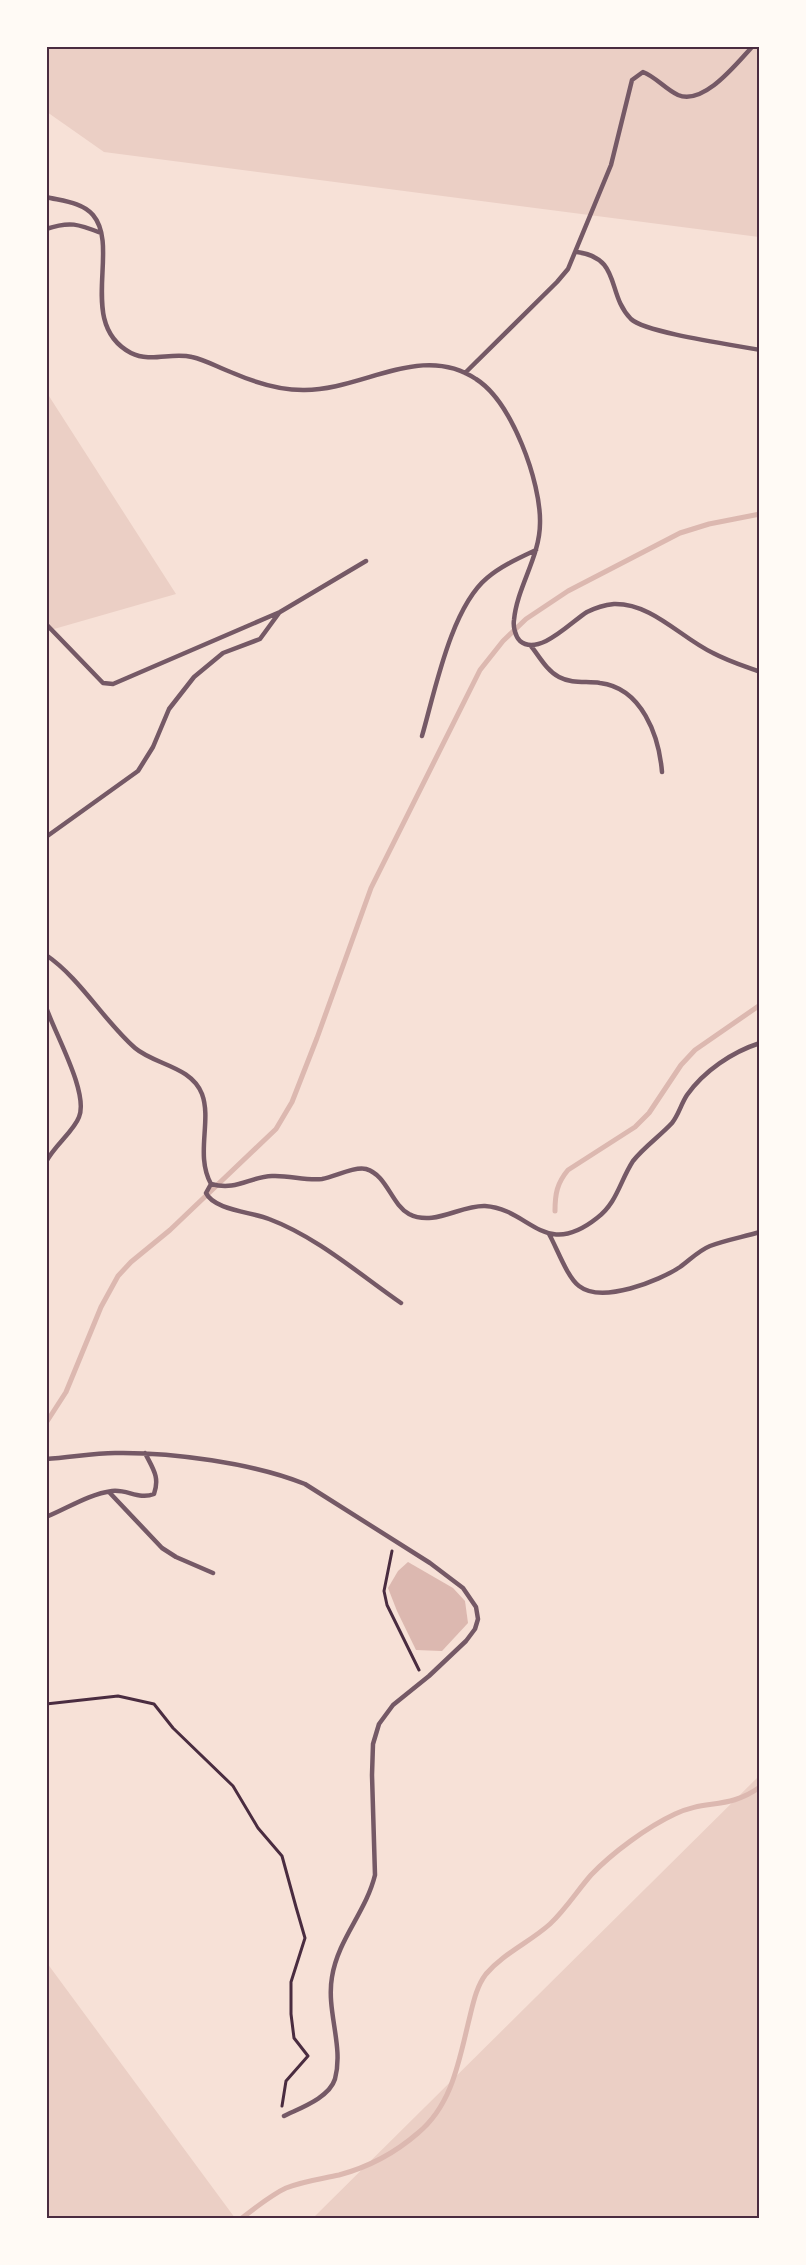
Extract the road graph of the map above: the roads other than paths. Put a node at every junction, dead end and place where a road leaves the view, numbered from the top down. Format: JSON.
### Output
{"nodes":[{"id":1,"x":753,"y":46,"type":"edge"},
{"id":2,"x":46,"y":197,"type":"edge"},
{"id":3,"x":46,"y":229,"type":"edge"},
{"id":4,"x":101,"y":233,"type":"junction"},
{"id":5,"x":576,"y":252,"type":"junction"},
{"id":6,"x":759,"y":350,"type":"edge"},
{"id":7,"x":465,"y":373,"type":"junction"},
{"id":8,"x":536,"y":550,"type":"junction"},
{"id":9,"x":366,"y":561,"type":"dead end"},
{"id":10,"x":280,"y":612,"type":"junction"},
{"id":11,"x":46,"y":624,"type":"edge"},
{"id":12,"x":531,"y":646,"type":"junction"},
{"id":13,"x":759,"y":672,"type":"edge"},
{"id":14,"x":422,"y":736,"type":"dead end"},
{"id":15,"x":662,"y":772,"type":"dead end"},
{"id":16,"x":46,"y":837,"type":"edge"},
{"id":17,"x":46,"y":955,"type":"edge"},
{"id":18,"x":46,"y":1007,"type":"edge"},
{"id":19,"x":759,"y":1042,"type":"edge"},
{"id":20,"x":46,"y":1162,"type":"edge"},
{"id":21,"x":211,"y":1184,"type":"junction"},
{"id":22,"x":759,"y":1232,"type":"edge"},
{"id":23,"x":549,"y":1234,"type":"junction"},
{"id":24,"x":401,"y":1303,"type":"dead end"},
{"id":25,"x":145,"y":1454,"type":"junction"},
{"id":26,"x":46,"y":1460,"type":"edge"},
{"id":27,"x":108,"y":1492,"type":"junction"},
{"id":28,"x":46,"y":1517,"type":"edge"},
{"id":29,"x":213,"y":1573,"type":"dead end"},
{"id":30,"x":284,"y":2116,"type":"road end"}],
"edges":[{"from":1,"to":5,"type":"lane"},
{"from":2,"to":4,"type":"lane"},
{"from":3,"to":4,"type":"lane"},
{"from":4,"to":7,"type":"lane"},
{"from":5,"to":6,"type":"lane"},
{"from":5,"to":7,"type":"lane"},
{"from":7,"to":8,"type":"lane"},
{"from":8,"to":12,"type":"lane"},
{"from":8,"to":14,"type":"lane"},
{"from":9,"to":10,"type":"lane"},
{"from":10,"to":11,"type":"lane"},
{"from":10,"to":16,"type":"lane"},
{"from":12,"to":13,"type":"lane"},
{"from":12,"to":15,"type":"lane"},
{"from":17,"to":21,"type":"lane"},
{"from":18,"to":20,"type":"lane"},
{"from":19,"to":23,"type":"lane"},
{"from":21,"to":23,"type":"lane"},
{"from":21,"to":24,"type":"lane"},
{"from":22,"to":23,"type":"lane"},
{"from":25,"to":26,"type":"lane"},
{"from":25,"to":27,"type":"lane"},
{"from":25,"to":30,"type":"lane"},
{"from":27,"to":28,"type":"lane"},
{"from":27,"to":29,"type":"lane"}]}
